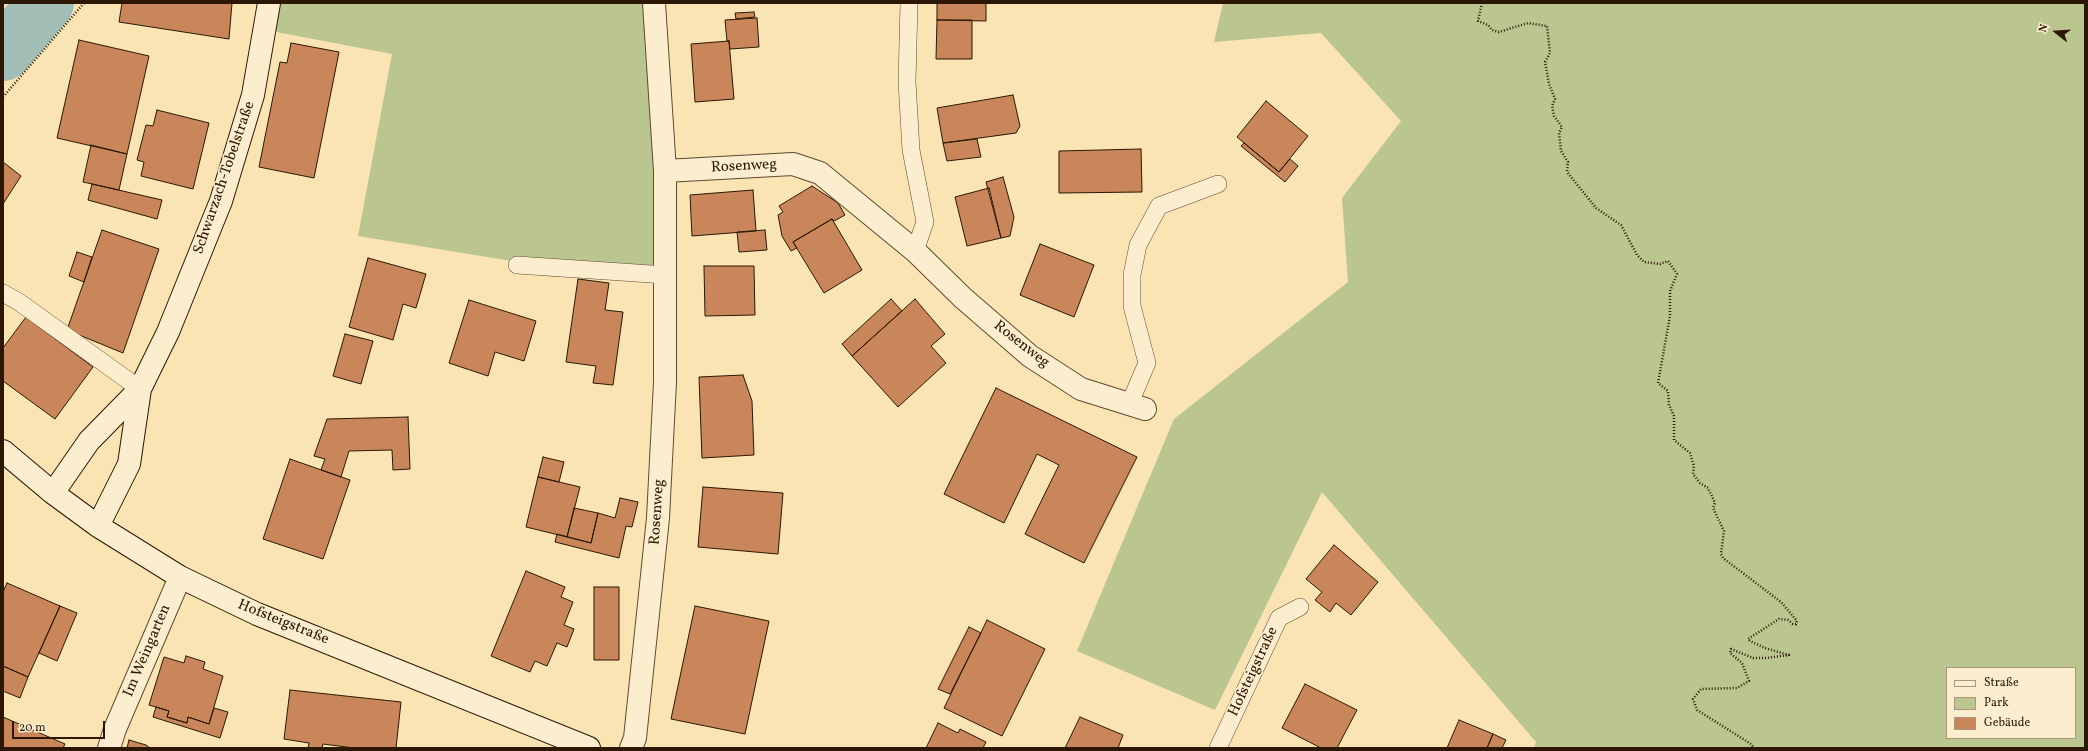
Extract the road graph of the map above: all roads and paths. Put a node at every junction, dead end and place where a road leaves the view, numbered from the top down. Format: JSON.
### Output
{"nodes":[{"id":1,"x":84,"y":3,"type":"edge"},
{"id":2,"x":269,"y":3,"type":"edge"},
{"id":3,"x":654,"y":3,"type":"edge"},
{"id":4,"x":909,"y":3,"type":"edge"},
{"id":5,"x":1482,"y":3,"type":"edge"},
{"id":6,"x":3,"y":97,"type":"edge"},
{"id":7,"x":665,"y":171,"type":"junction"},
{"id":8,"x":1218,"y":184,"type":"dead end"},
{"id":9,"x":915,"y":251,"type":"junction"},
{"id":10,"x":517,"y":265,"type":"dead end"},
{"id":11,"x":666,"y":275,"type":"junction"},
{"id":12,"x":3,"y":293,"type":"edge"},
{"id":13,"x":140,"y":390,"type":"junction"},
{"id":14,"x":1137,"y":407,"type":"joint"},
{"id":15,"x":3,"y":451,"type":"edge"},
{"id":16,"x":53,"y":493,"type":"junction"},
{"id":17,"x":98,"y":526,"type":"junction"},
{"id":18,"x":180,"y":577,"type":"junction"},
{"id":19,"x":1300,"y":607,"type":"dead end"},
{"id":20,"x":109,"y":748,"type":"edge"},
{"id":21,"x":589,"y":748,"type":"edge"},
{"id":22,"x":631,"y":748,"type":"edge"},
{"id":23,"x":1218,"y":748,"type":"edge"},
{"id":24,"x":1754,"y":748,"type":"edge"}],
"edges":[{"from":1,"to":6,"type":"path"},
{"from":2,"to":13,"type":"street","name":"Schwarzach-Tobelstraße"},
{"from":3,"to":7,"type":"street","name":"Rosenweg"},
{"from":4,"to":9,"type":"lane"},
{"from":5,"to":24,"type":"path"},
{"from":7,"to":9,"type":"street","name":"Rosenweg"},
{"from":7,"to":11,"type":"street","name":"Rosenweg"},
{"from":8,"to":14,"type":"lane"},
{"from":9,"to":14,"type":"street","name":"Rosenweg"},
{"from":10,"to":11,"type":"lane"},
{"from":11,"to":22,"type":"street","name":"Rosenweg"},
{"from":12,"to":13,"type":"lane"},
{"from":13,"to":16,"type":"street","name":"Schwarzach-Tobelstraße"},
{"from":13,"to":17,"type":"street","name":"Schwarzach-Tobelstraße"},
{"from":15,"to":16,"type":"street","name":"Hofsteigstraße"},
{"from":16,"to":17,"type":"street","name":"Hofsteigstraße"},
{"from":17,"to":18,"type":"street","name":"Hofsteigstraße"},
{"from":18,"to":20,"type":"street","name":"Im Weingarten"},
{"from":18,"to":21,"type":"street","name":"Hofsteigstraße"},
{"from":19,"to":23,"type":"lane","name":"Hofsteigstraße"}]}
